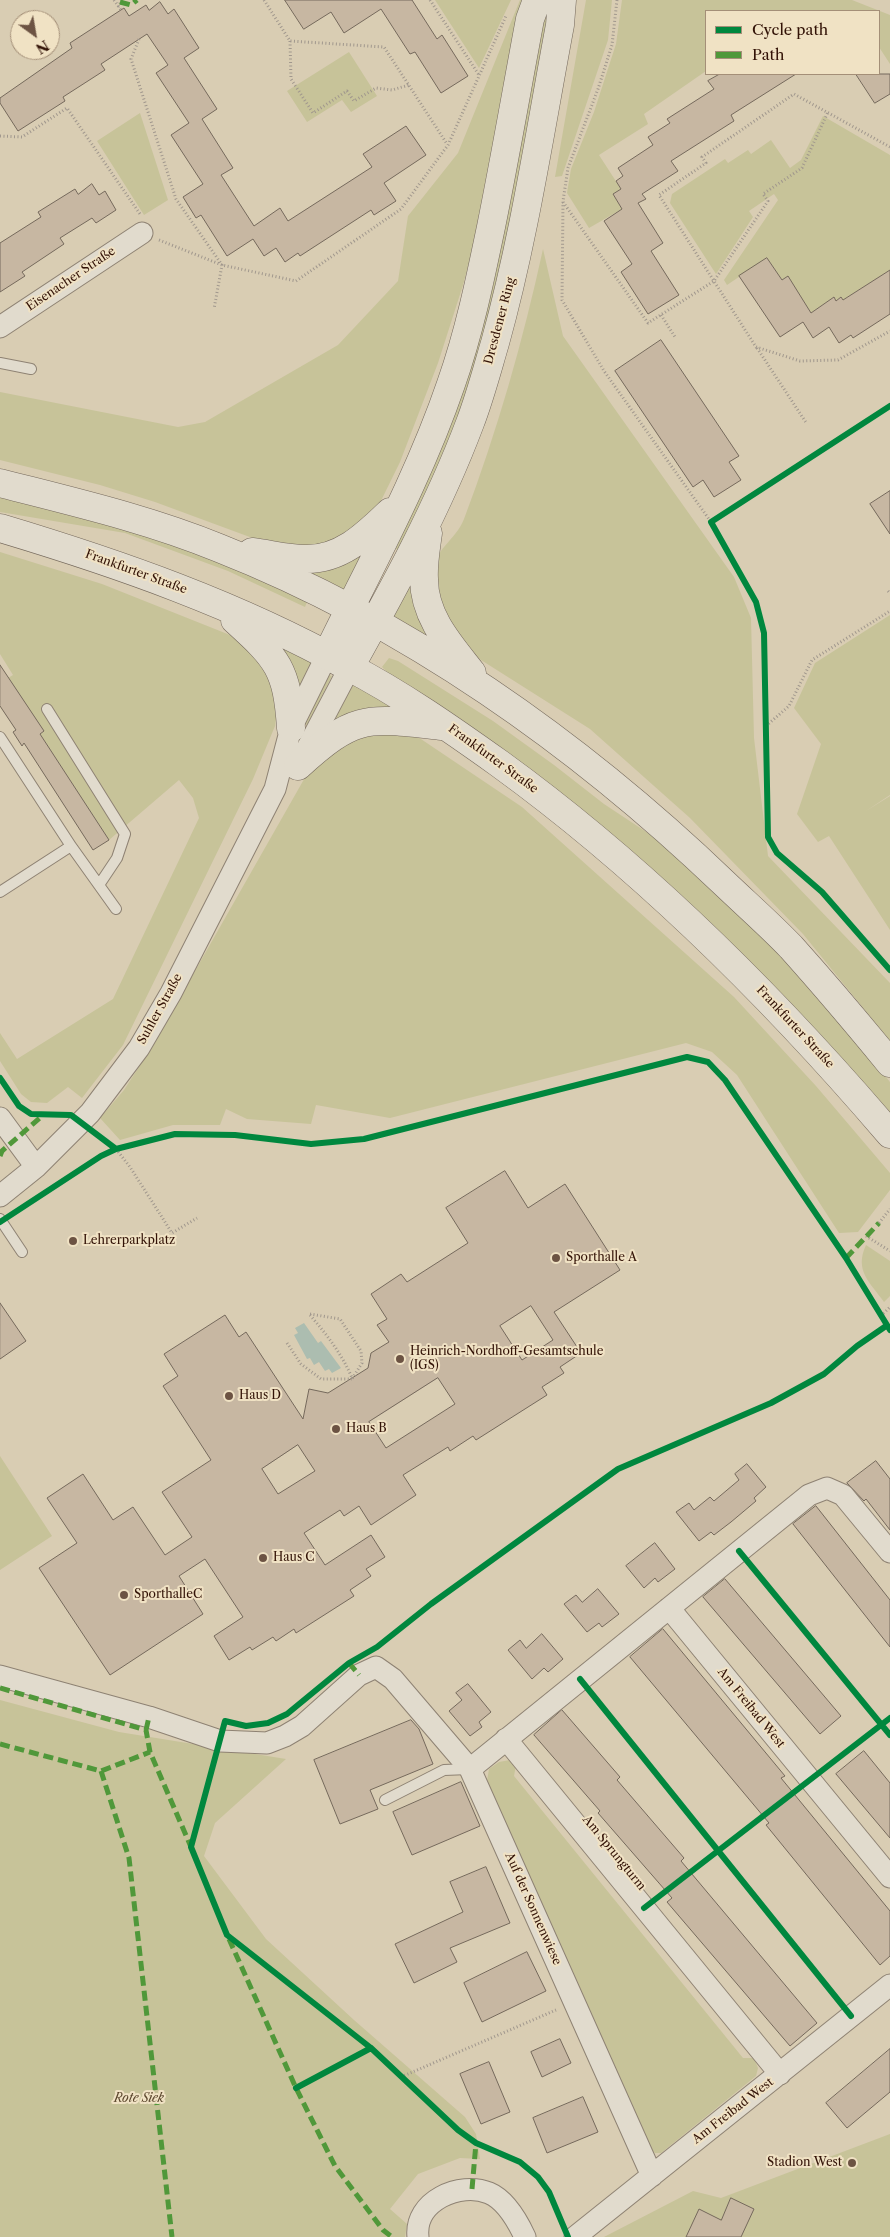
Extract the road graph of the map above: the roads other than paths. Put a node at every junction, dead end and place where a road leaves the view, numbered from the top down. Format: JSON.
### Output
{"nodes":[{"id":1,"x":537,"y":0,"type":"edge"},
{"id":2,"x":562,"y":0,"type":"edge"},
{"id":3,"x":144,"y":227,"type":"road end"},
{"id":4,"x":0,"y":327,"type":"edge"},
{"id":5,"x":0,"y":363,"type":"edge"},
{"id":6,"x":31,"y":369,"type":"dead end"},
{"id":7,"x":0,"y":483,"type":"edge"},
{"id":8,"x":402,"y":501,"type":"junction"},
{"id":9,"x":429,"y":518,"type":"junction"},
{"id":10,"x":0,"y":528,"type":"edge"},
{"id":11,"x":218,"y":547,"type":"junction"},
{"id":12,"x":216,"y":603,"type":"junction"},
{"id":13,"x":349,"y":609,"type":"junction"},
{"id":14,"x":375,"y":622,"type":"junction"},
{"id":15,"x":338,"y":661,"type":"junction"},
{"id":16,"x":484,"y":688,"type":"junction"},
{"id":17,"x":47,"y":709,"type":"dead end"},
{"id":18,"x":449,"y":727,"type":"junction"},
{"id":19,"x":291,"y":728,"type":"junction"},
{"id":20,"x":0,"y":737,"type":"edge"},
{"id":21,"x":298,"y":766,"type":"junction"},
{"id":22,"x":275,"y":789,"type":"junction"},
{"id":23,"x":71,"y":846,"type":"junction"},
{"id":24,"x":99,"y":885,"type":"junction"},
{"id":25,"x":0,"y":892,"type":"edge"},
{"id":26,"x":116,"y":909,"type":"dead end"},
{"id":27,"x":890,"y":1063,"type":"edge"},
{"id":28,"x":0,"y":1118,"type":"edge"},
{"id":29,"x":890,"y":1134,"type":"edge"},
{"id":30,"x":36,"y":1166,"type":"junction"},
{"id":31,"x":0,"y":1196,"type":"edge"},
{"id":32,"x":0,"y":1219,"type":"edge"},
{"id":33,"x":22,"y":1252,"type":"dead end"},
{"id":34,"x":890,"y":1552,"type":"edge"},
{"id":35,"x":669,"y":1608,"type":"junction"},
{"id":36,"x":0,"y":1676,"type":"edge"},
{"id":37,"x":506,"y":1739,"type":"junction"},
{"id":38,"x":470,"y":1769,"type":"junction"},
{"id":39,"x":385,"y":1800,"type":"dead end"},
{"id":40,"x":890,"y":1877,"type":"edge"},
{"id":41,"x":890,"y":1984,"type":"edge"},
{"id":42,"x":780,"y":2074,"type":"junction"},
{"id":43,"x":652,"y":2176,"type":"junction"},
{"id":44,"x":418,"y":2237,"type":"edge"},
{"id":45,"x":525,"y":2237,"type":"edge"},
{"id":46,"x":575,"y":2237,"type":"edge"}],
"edges":[{"from":1,"to":8,"type":"street"},
{"from":2,"to":9,"type":"street","name":"Dresdener Ring"},
{"from":3,"to":4,"type":"street","name":"Eisenacher Straße"},
{"from":5,"to":6,"type":"lane"},
{"from":7,"to":11,"type":"street"},
{"from":8,"to":11,"type":"street"},
{"from":8,"to":13,"type":"street"},
{"from":9,"to":14,"type":"street","name":"Dresdener Ring"},
{"from":9,"to":16,"type":"street"},
{"from":10,"to":12,"type":"street","name":"Frankfurter Straße"},
{"from":11,"to":13,"type":"street"},
{"from":12,"to":15,"type":"street","name":"Frankfurter Straße"},
{"from":12,"to":19,"type":"street"},
{"from":13,"to":14,"type":"street"},
{"from":13,"to":15,"type":"street"},
{"from":14,"to":15,"type":"street","name":"Dresdener Ring"},
{"from":14,"to":16,"type":"street"},
{"from":15,"to":18,"type":"street","name":"Frankfurter Straße"},
{"from":15,"to":19,"type":"street","name":"Suhler Straße"},
{"from":15,"to":21,"type":"street","name":"Suhler Straße"},
{"from":16,"to":27,"type":"street"},
{"from":17,"to":24,"type":"lane"},
{"from":18,"to":21,"type":"street"},
{"from":18,"to":29,"type":"street","name":"Frankfurter Straße"},
{"from":19,"to":22,"type":"street","name":"Suhler Straße"},
{"from":20,"to":23,"type":"lane"},
{"from":21,"to":22,"type":"street","name":"Suhler Straße"},
{"from":22,"to":30,"type":"street","name":"Suhler Straße"},
{"from":23,"to":24,"type":"lane"},
{"from":23,"to":25,"type":"lane"},
{"from":24,"to":26,"type":"lane"},
{"from":28,"to":30,"type":"street"},
{"from":30,"to":31,"type":"street","name":"Suhler Straße"},
{"from":32,"to":33,"type":"lane"},
{"from":34,"to":35,"type":"street"},
{"from":35,"to":37,"type":"street"},
{"from":35,"to":40,"type":"street","name":"Am Freibad West"},
{"from":36,"to":38,"type":"street","name":"Auf der Sonnenwiese"},
{"from":37,"to":38,"type":"street"},
{"from":37,"to":42,"type":"street","name":"Am Sprungturm"},
{"from":38,"to":39,"type":"lane"},
{"from":38,"to":43,"type":"street","name":"Auf der Sonnenwiese"},
{"from":41,"to":42,"type":"street","name":"Am Freibad West"},
{"from":42,"to":43,"type":"street","name":"Am Freibad West"},
{"from":43,"to":46,"type":"street","name":"Am Freibad West"},
{"from":44,"to":45,"type":"street"}]}
